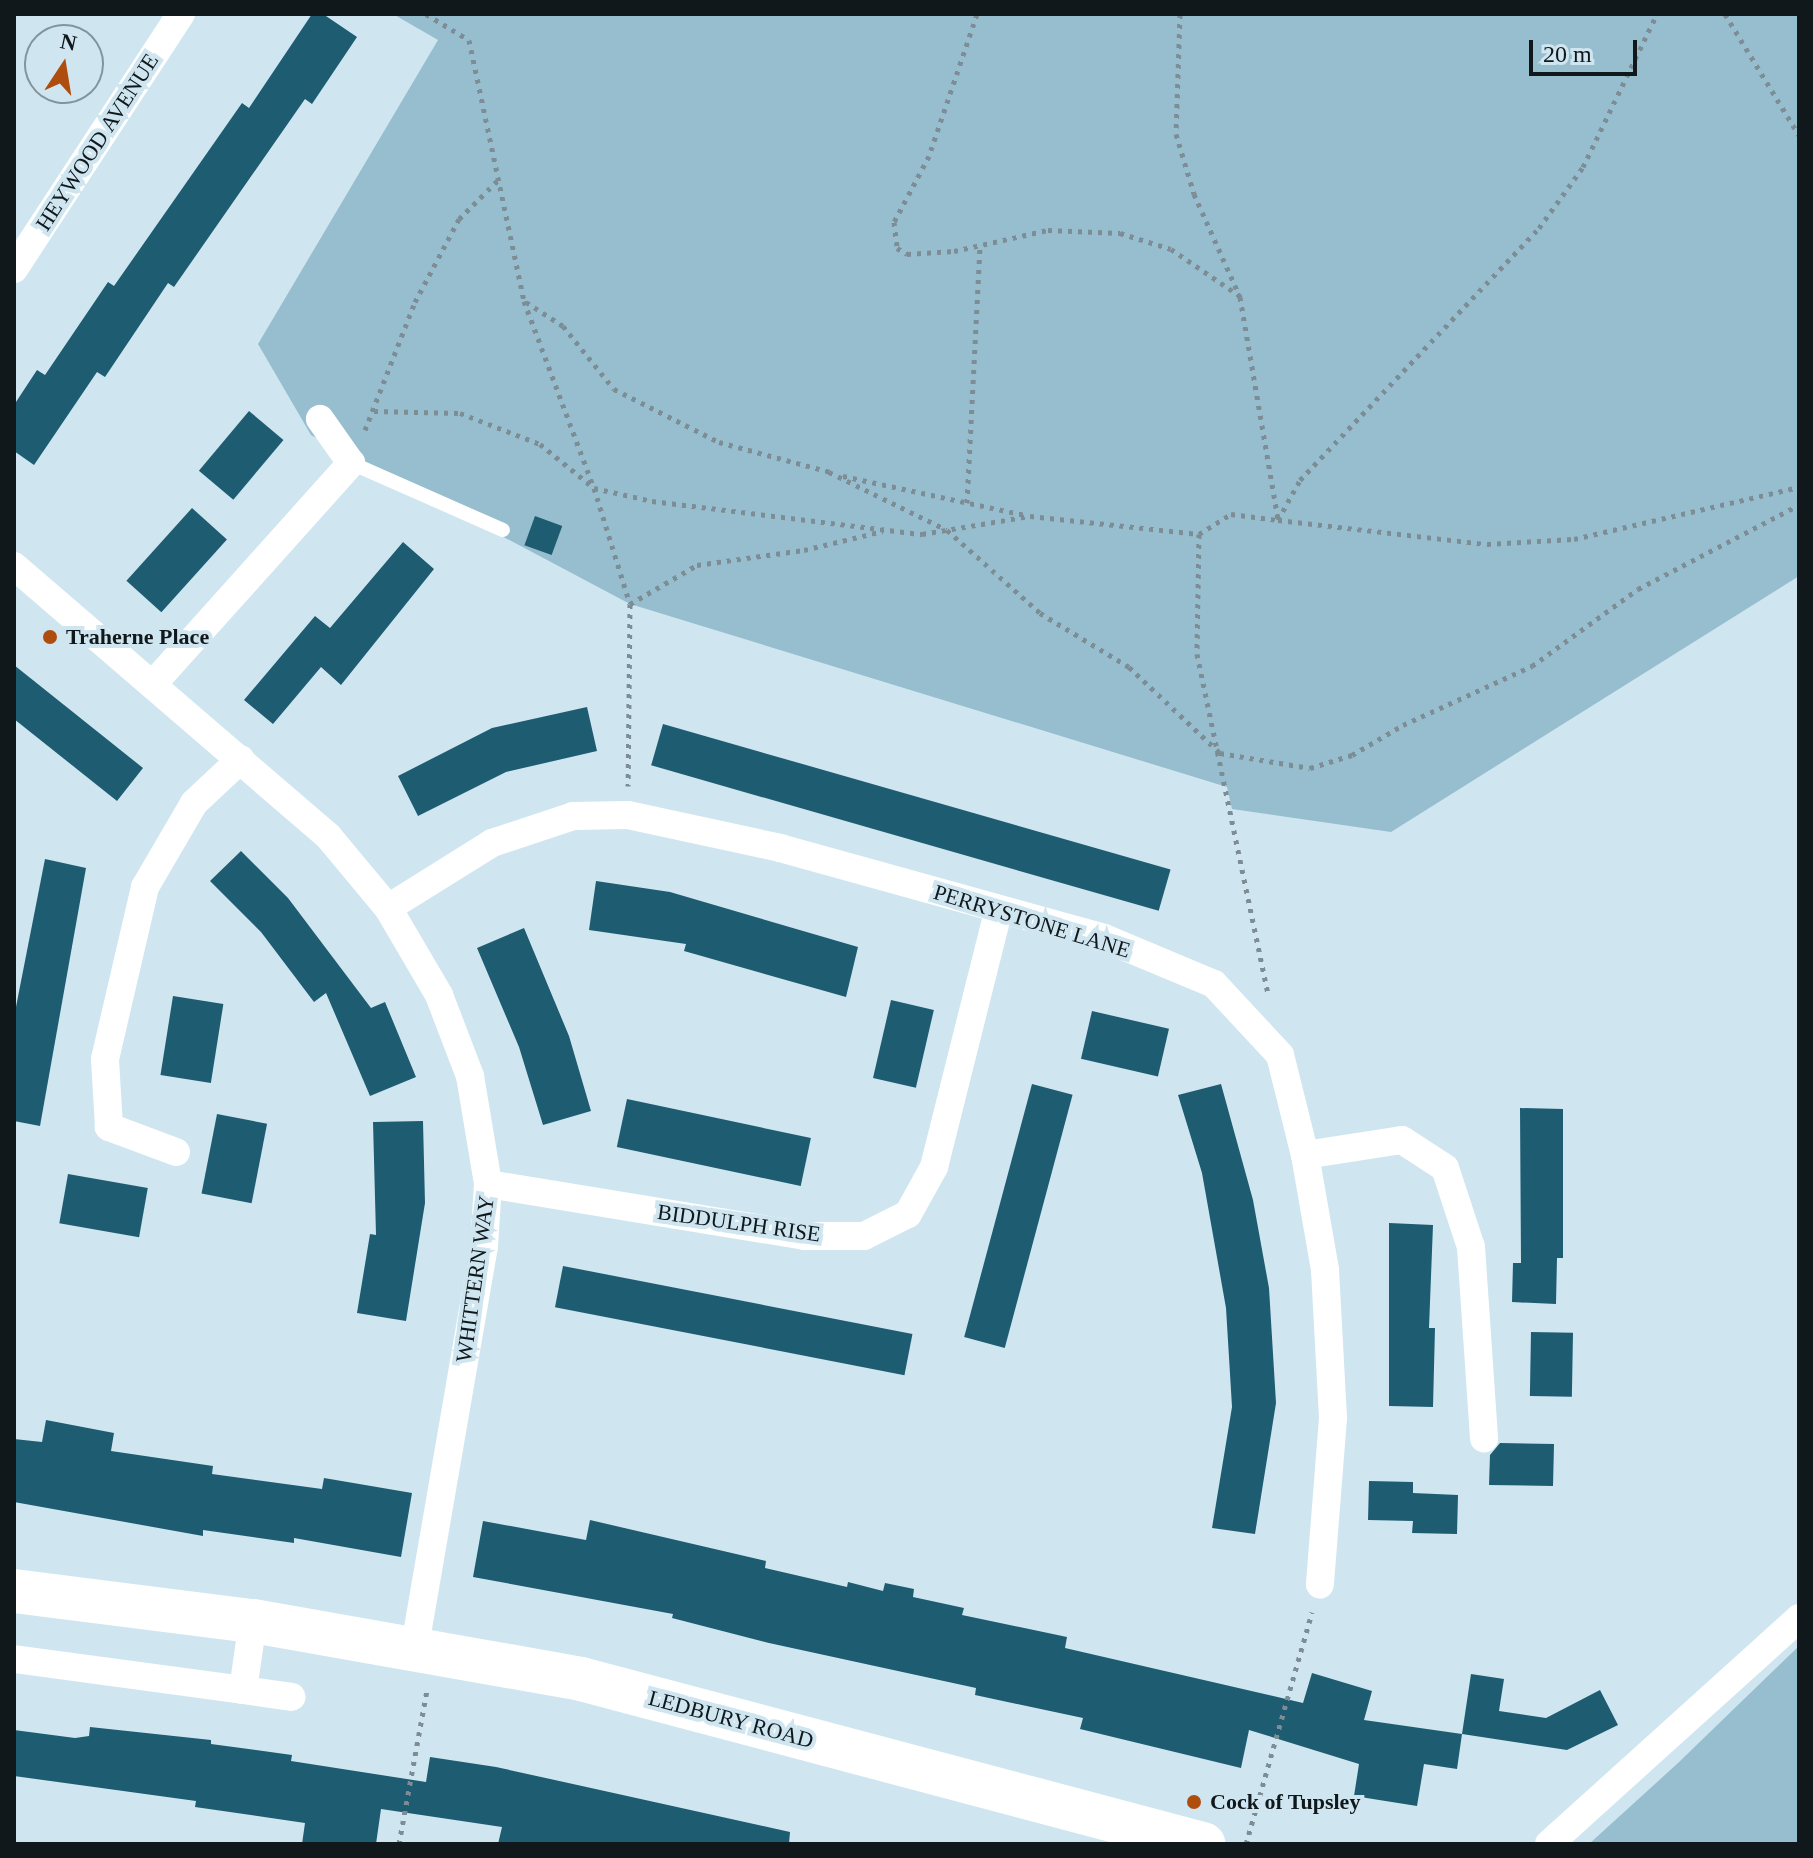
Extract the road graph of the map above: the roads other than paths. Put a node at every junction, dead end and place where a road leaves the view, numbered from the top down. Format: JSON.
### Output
{"nodes":[{"id":1,"x":181,"y":14,"type":"edge"},
{"id":2,"x":14,"y":269,"type":"edge"},
{"id":3,"x":320,"y":419,"type":"dead end"},
{"id":4,"x":351,"y":463,"type":"junction"},
{"id":5,"x":503,"y":530,"type":"dead end"},
{"id":6,"x":14,"y":566,"type":"edge"},
{"id":7,"x":153,"y":684,"type":"junction"},
{"id":8,"x":241,"y":759,"type":"junction"},
{"id":9,"x":388,"y":908,"type":"junction"},
{"id":10,"x":999,"y":909,"type":"junction"},
{"id":11,"x":176,"y":1152,"type":"dead end"},
{"id":12,"x":1305,"y":1155,"type":"junction"},
{"id":13,"x":488,"y":1184,"type":"junction"},
{"id":14,"x":1484,"y":1439,"type":"dead end"},
{"id":15,"x":1320,"y":1584,"type":"road end"},
{"id":16,"x":14,"y":1591,"type":"edge"},
{"id":17,"x":1799,"y":1618,"type":"edge"},
{"id":18,"x":253,"y":1621,"type":"junction"},
{"id":19,"x":424,"y":1648,"type":"junction"},
{"id":20,"x":14,"y":1659,"type":"edge"},
{"id":21,"x":243,"y":1690,"type":"junction"},
{"id":22,"x":292,"y":1697,"type":"dead end"},
{"id":23,"x":1203,"y":1844,"type":"edge"},
{"id":24,"x":1549,"y":1844,"type":"edge"}],
"edges":[{"from":1,"to":2,"type":"street","name":"HEYWOOD AVENUE"},
{"from":3,"to":4,"type":"street"},
{"from":4,"to":5,"type":"lane"},
{"from":4,"to":7,"type":"street"},
{"from":6,"to":7,"type":"street","name":"WHITTERN WAY"},
{"from":7,"to":8,"type":"street","name":"WHITTERN WAY"},
{"from":8,"to":9,"type":"street","name":"WHITTERN WAY"},
{"from":8,"to":11,"type":"street"},
{"from":9,"to":10,"type":"street","name":"PERRYSTONE LANE"},
{"from":9,"to":13,"type":"street","name":"WHITTERN WAY"},
{"from":10,"to":12,"type":"street","name":"PERRYSTONE LANE"},
{"from":10,"to":13,"type":"street","name":"BIDDULPH RISE"},
{"from":12,"to":14,"type":"street"},
{"from":12,"to":15,"type":"street","name":"PERRYSTONE LANE"},
{"from":13,"to":19,"type":"street","name":"WHITTERN WAY"},
{"from":16,"to":18,"type":"highway","name":"LEDBURY ROAD"},
{"from":17,"to":24,"type":"street"},
{"from":18,"to":19,"type":"highway","name":"LEDBURY ROAD"},
{"from":18,"to":21,"type":"street"},
{"from":19,"to":23,"type":"highway","name":"LEDBURY ROAD"},
{"from":20,"to":21,"type":"street"},
{"from":21,"to":22,"type":"street"}]}
